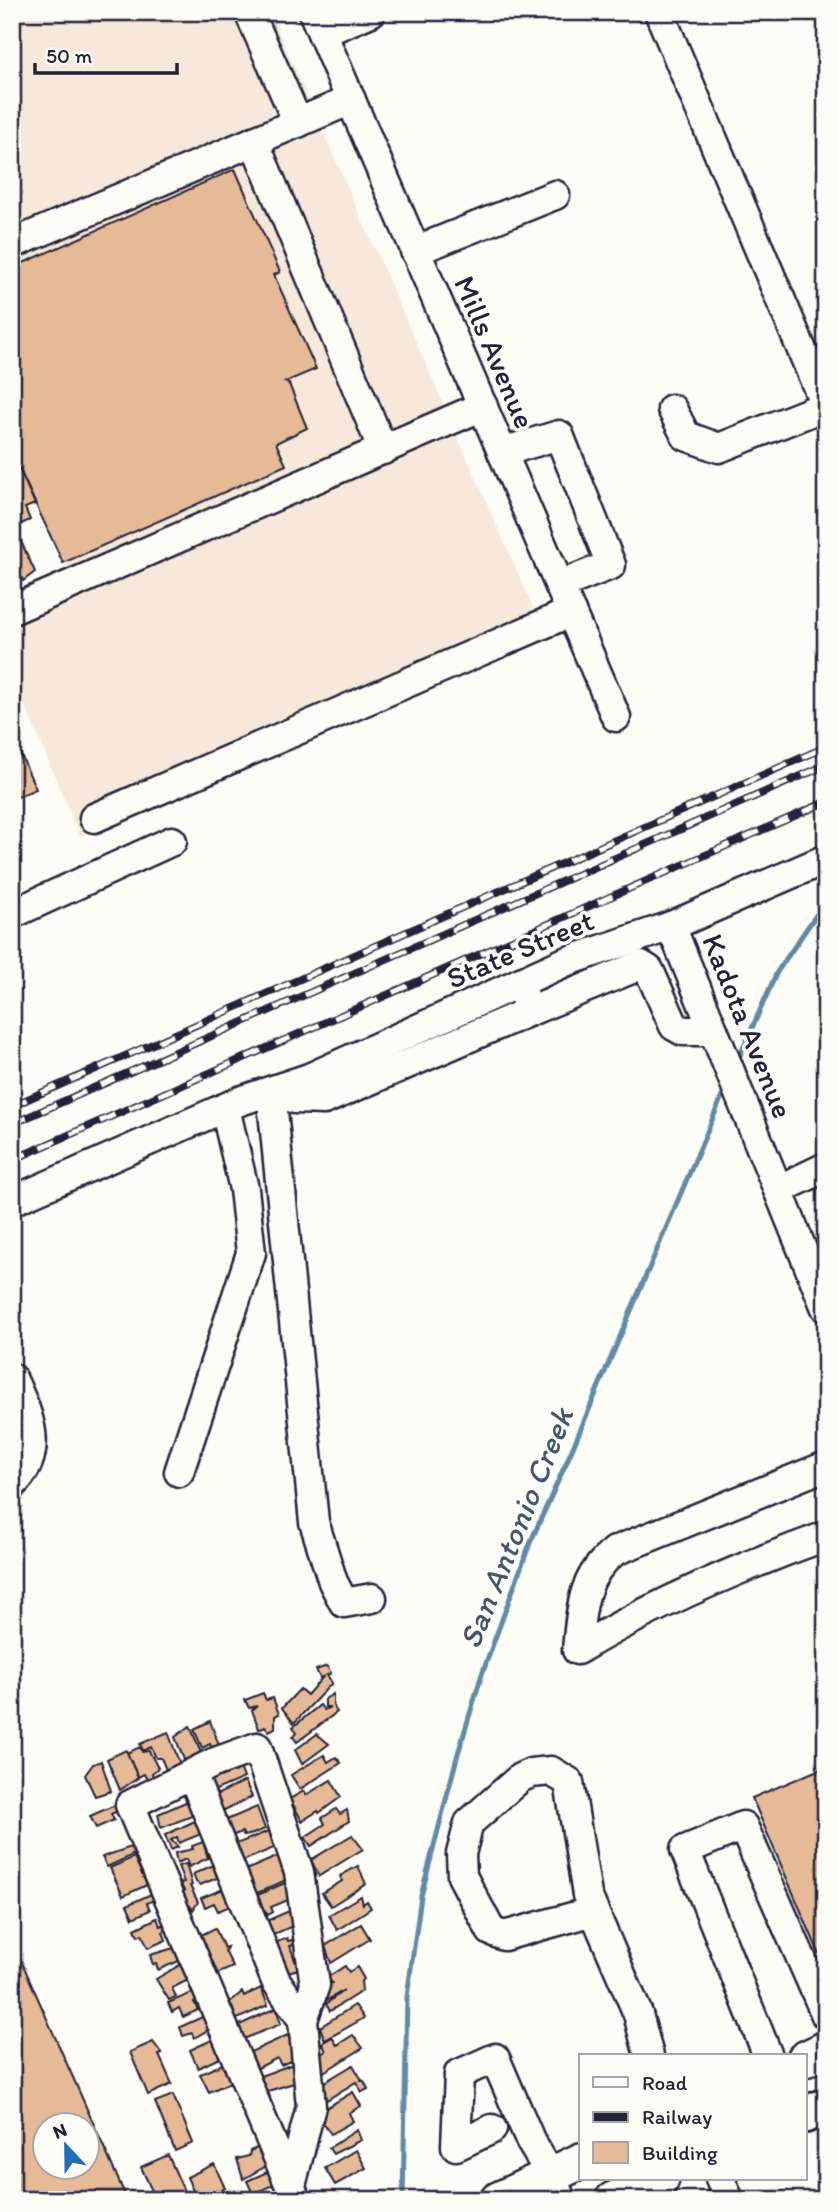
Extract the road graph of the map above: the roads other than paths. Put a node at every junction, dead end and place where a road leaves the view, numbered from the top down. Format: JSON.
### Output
{"nodes":[{"id":1,"x":249,"y":12,"type":"edge"},
{"id":2,"x":371,"y":12,"type":"edge"},
{"id":3,"x":659,"y":12,"type":"edge"},
{"id":4,"x":317,"y":23,"type":"edge"},
{"id":5,"x":351,"y":100,"type":"junction"},
{"id":6,"x":298,"y":123,"type":"junction"},
{"id":7,"x":254,"y":141,"type":"junction"},
{"id":8,"x":555,"y":195,"type":"dead end"},
{"id":9,"x":12,"y":244,"type":"edge"},
{"id":10,"x":415,"y":251,"type":"junction"},
{"id":11,"x":826,"y":406,"type":"edge"},
{"id":12,"x":483,"y":407,"type":"junction"},
{"id":13,"x":673,"y":409,"type":"dead end"},
{"id":14,"x":383,"y":450,"type":"junction"},
{"id":15,"x":502,"y":452,"type":"junction"},
{"id":16,"x":560,"y":585,"type":"junction"},
{"id":17,"x":12,"y":610,"type":"edge"},
{"id":18,"x":571,"y":612,"type":"junction"},
{"id":19,"x":617,"y":718,"type":"dead end"},
{"id":20,"x":94,"y":818,"type":"dead end"},
{"id":21,"x":172,"y":841,"type":"dead end"},
{"id":22,"x":826,"y":859,"type":"edge"},
{"id":23,"x":12,"y":914,"type":"edge"},
{"id":24,"x":671,"y":926,"type":"junction"},
{"id":25,"x":519,"y":983,"type":"junction"},
{"id":26,"x":530,"y":1011,"type":"junction"},
{"id":27,"x":416,"y":1029,"type":"junction"},
{"id":28,"x":718,"y":1043,"type":"junction"},
{"id":29,"x":363,"y":1054,"type":"junction"},
{"id":30,"x":429,"y":1056,"type":"junction"},
{"id":31,"x":374,"y":1079,"type":"junction"},
{"id":32,"x":277,"y":1089,"type":"junction"},
{"id":33,"x":232,"y":1105,"type":"junction"},
{"id":34,"x":826,"y":1167,"type":"edge"},
{"id":35,"x":778,"y":1190,"type":"junction"},
{"id":36,"x":12,"y":1201,"type":"edge"},
{"id":37,"x":826,"y":1308,"type":"edge"},
{"id":38,"x":12,"y":1378,"type":"edge"},
{"id":39,"x":22,"y":1427,"type":"edge"},
{"id":40,"x":826,"y":1466,"type":"edge"},
{"id":41,"x":179,"y":1472,"type":"dead end"},
{"id":42,"x":12,"y":1485,"type":"edge"},
{"id":43,"x":826,"y":1536,"type":"edge"},
{"id":44,"x":372,"y":1598,"type":"dead end"},
{"id":45,"x":192,"y":1774,"type":"junction"},
{"id":46,"x":594,"y":1911,"type":"junction"},
{"id":47,"x":826,"y":2015,"type":"edge"},
{"id":48,"x":303,"y":2020,"type":"junction"},
{"id":49,"x":826,"y":2049,"type":"edge"},
{"id":50,"x":648,"y":2054,"type":"edge"},
{"id":51,"x":767,"y":2054,"type":"edge"},
{"id":52,"x":806,"y":2059,"type":"edge"},
{"id":53,"x":826,"y":2106,"type":"edge"},
{"id":54,"x":806,"y":2115,"type":"edge"},
{"id":55,"x":492,"y":2129,"type":"dead end"},
{"id":56,"x":564,"y":2178,"type":"edge"},
{"id":57,"x":659,"y":2180,"type":"edge"},
{"id":58,"x":720,"y":2180,"type":"edge"},
{"id":59,"x":294,"y":2193,"type":"edge"},
{"id":60,"x":498,"y":2200,"type":"edge"},
{"id":61,"x":614,"y":2200,"type":"edge"},
{"id":62,"x":730,"y":2200,"type":"edge"}],
"edges":[{"from":1,"to":6,"type":"street"},
{"from":2,"to":4,"type":"street"},
{"from":3,"to":11,"type":"street"},
{"from":4,"to":5,"type":"street","name":"Mills Avenue"},
{"from":5,"to":6,"type":"street"},
{"from":5,"to":10,"type":"street","name":"Mills Avenue"},
{"from":6,"to":7,"type":"street"},
{"from":7,"to":9,"type":"street"},
{"from":7,"to":14,"type":"street"},
{"from":8,"to":10,"type":"street"},
{"from":10,"to":12,"type":"street","name":"Mills Avenue"},
{"from":11,"to":13,"type":"street"},
{"from":12,"to":14,"type":"street"},
{"from":12,"to":15,"type":"street","name":"Mills Avenue"},
{"from":14,"to":17,"type":"street"},
{"from":15,"to":16,"type":"street","name":"Mills Avenue"},
{"from":15,"to":16,"type":"street"},
{"from":16,"to":18,"type":"street","name":"Mills Avenue"},
{"from":18,"to":19,"type":"street","name":"Mills Avenue"},
{"from":18,"to":20,"type":"street"},
{"from":21,"to":23,"type":"street"},
{"from":22,"to":24,"type":"street","name":"State Street"},
{"from":24,"to":25,"type":"street","name":"State Street"},
{"from":24,"to":28,"type":"street","name":"Kadota Avenue"},
{"from":25,"to":26,"type":"street"},
{"from":25,"to":27,"type":"street","name":"State Street"},
{"from":26,"to":28,"type":"street"},
{"from":26,"to":30,"type":"street"},
{"from":27,"to":29,"type":"street","name":"State Street"},
{"from":27,"to":30,"type":"street"},
{"from":28,"to":35,"type":"street","name":"Kadota Avenue"},
{"from":29,"to":31,"type":"street"},
{"from":29,"to":32,"type":"street","name":"State Street"},
{"from":30,"to":31,"type":"street"},
{"from":31,"to":32,"type":"street"},
{"from":32,"to":33,"type":"street","name":"State Street"},
{"from":32,"to":44,"type":"street"},
{"from":33,"to":36,"type":"street","name":"State Street"},
{"from":33,"to":41,"type":"street"},
{"from":34,"to":35,"type":"street"},
{"from":35,"to":37,"type":"street","name":"Kadota Avenue"},
{"from":38,"to":39,"type":"street"},
{"from":39,"to":42,"type":"street"},
{"from":40,"to":43,"type":"street"},
{"from":45,"to":48,"type":"street"},
{"from":45,"to":48,"type":"street"},
{"from":45,"to":59,"type":"street"},
{"from":46,"to":46,"type":"street"},
{"from":46,"to":50,"type":"street"},
{"from":47,"to":51,"type":"street"},
{"from":48,"to":59,"type":"street"},
{"from":49,"to":52,"type":"main road"},
{"from":53,"to":54,"type":"main road"},
{"from":55,"to":56,"type":"street"},
{"from":56,"to":60,"type":"main road"},
{"from":57,"to":61,"type":"main road"},
{"from":58,"to":62,"type":"street"}]}
